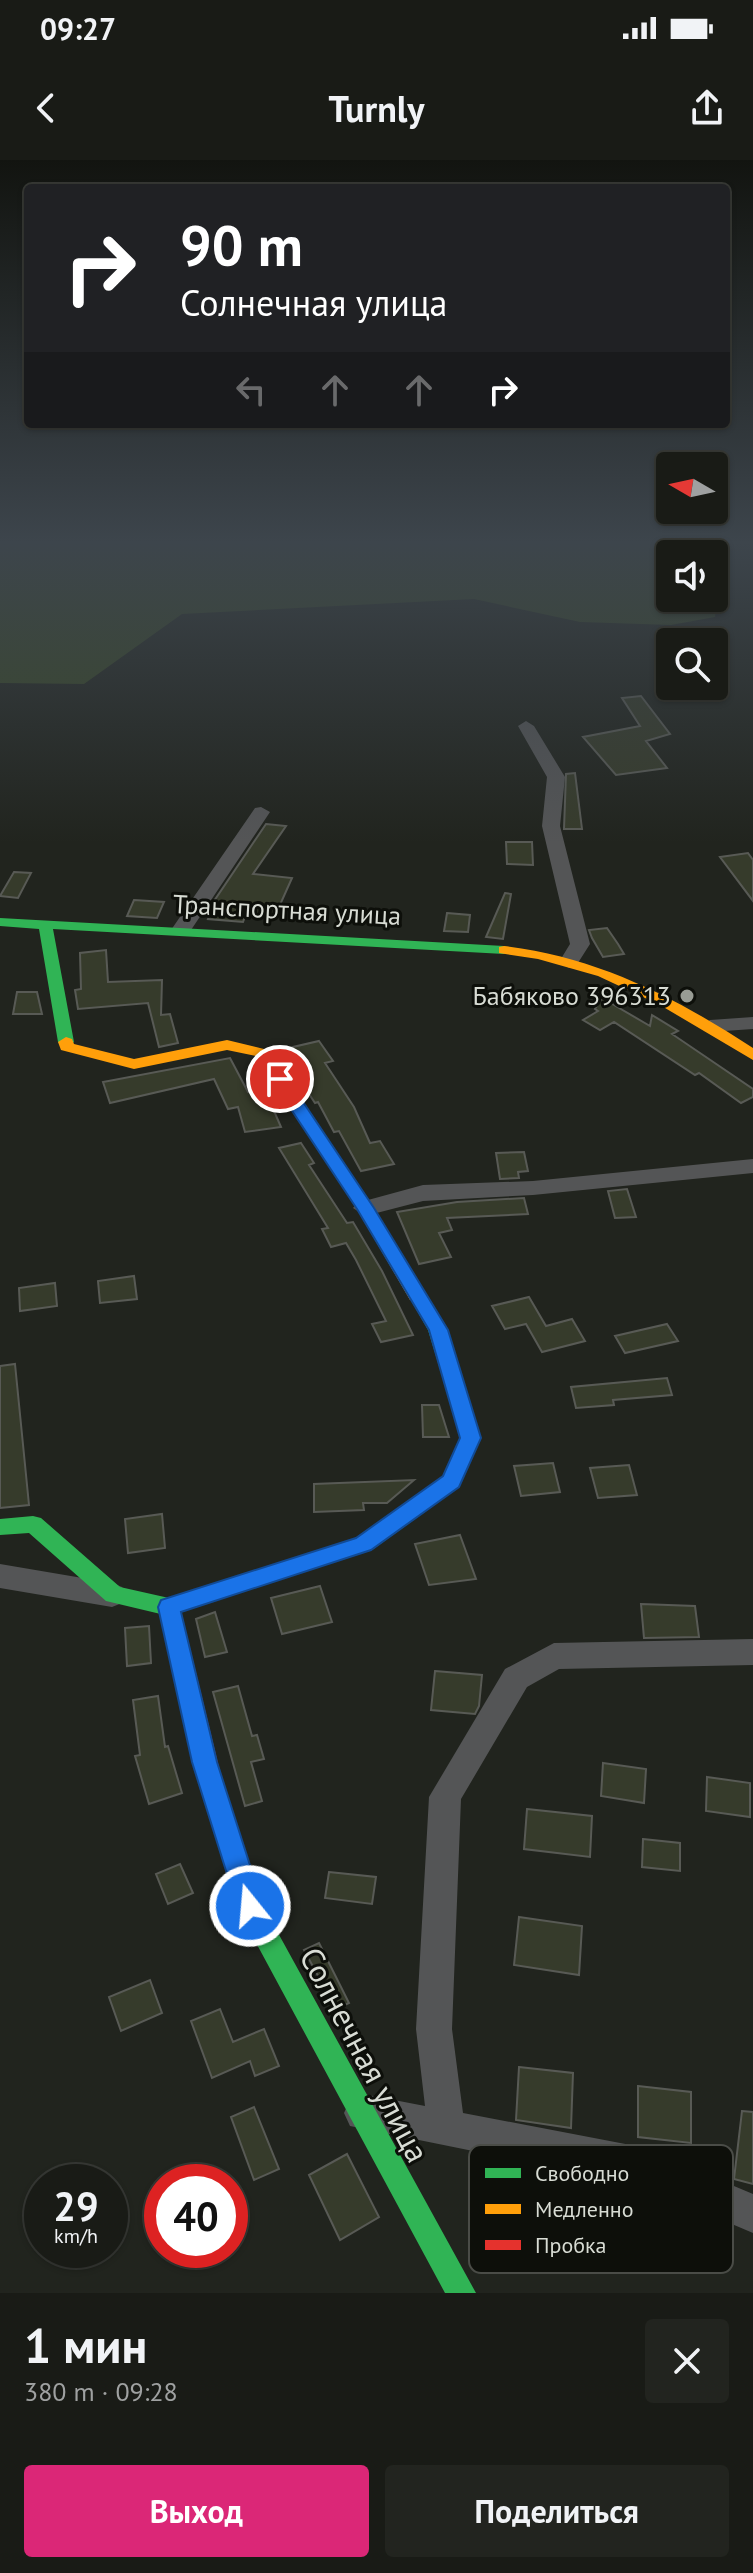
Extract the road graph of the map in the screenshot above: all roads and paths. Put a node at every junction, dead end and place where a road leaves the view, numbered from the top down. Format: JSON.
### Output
{"nodes":[{"id":1,"x":526,"y":726,"type":"dead end"},
{"id":2,"x":261,"y":812,"type":"dead end"},
{"id":3,"x":0,"y":922,"type":"edge"},
{"id":4,"x":45,"y":923,"type":"junction"},
{"id":5,"x":181,"y":930,"type":"junction"},
{"id":6,"x":569,"y":962,"type":"junction"},
{"id":7,"x":753,"y":1023,"type":"edge"},
{"id":8,"x":710,"y":1026,"type":"junction"},
{"id":9,"x":753,"y":1055,"type":"edge"},
{"id":10,"x":753,"y":1166,"type":"edge"},
{"id":11,"x":365,"y":1208,"type":"junction"},
{"id":12,"x":0,"y":1527,"type":"edge"},
{"id":13,"x":0,"y":1576,"type":"edge"},
{"id":14,"x":114,"y":1595,"type":"junction"},
{"id":15,"x":169,"y":1607,"type":"junction"},
{"id":16,"x":753,"y":1652,"type":"edge"},
{"id":17,"x":359,"y":2112,"type":"junction"},
{"id":18,"x":446,"y":2129,"type":"junction"},
{"id":19,"x":530,"y":2145,"type":"edge"},
{"id":20,"x":733,"y":2205,"type":"edge"},
{"id":21,"x":753,"y":2214,"type":"edge"},
{"id":22,"x":461,"y":2293,"type":"edge"}],
"edges":[{"from":1,"to":6,"type":"street"},
{"from":2,"to":5,"type":"street"},
{"from":3,"to":4,"type":"street","name":"Транспортная улица"},
{"from":4,"to":5,"type":"street","name":"Транспортная улица"},
{"from":4,"to":11,"type":"street"},
{"from":5,"to":6,"type":"street","name":"Транспортная улица"},
{"from":6,"to":8,"type":"street","name":"Транспортная улица"},
{"from":7,"to":8,"type":"street"},
{"from":8,"to":9,"type":"street","name":"Транспортная улица"},
{"from":10,"to":11,"type":"street"},
{"from":11,"to":15,"type":"street"},
{"from":12,"to":14,"type":"street"},
{"from":13,"to":14,"type":"street"},
{"from":14,"to":15,"type":"street"},
{"from":15,"to":17,"type":"street","name":"Солнечная улица"},
{"from":16,"to":18,"type":"street"},
{"from":17,"to":18,"type":"street"},
{"from":17,"to":22,"type":"street","name":"Солнечная улица"},
{"from":18,"to":19,"type":"street"},
{"from":20,"to":21,"type":"street"}]}
